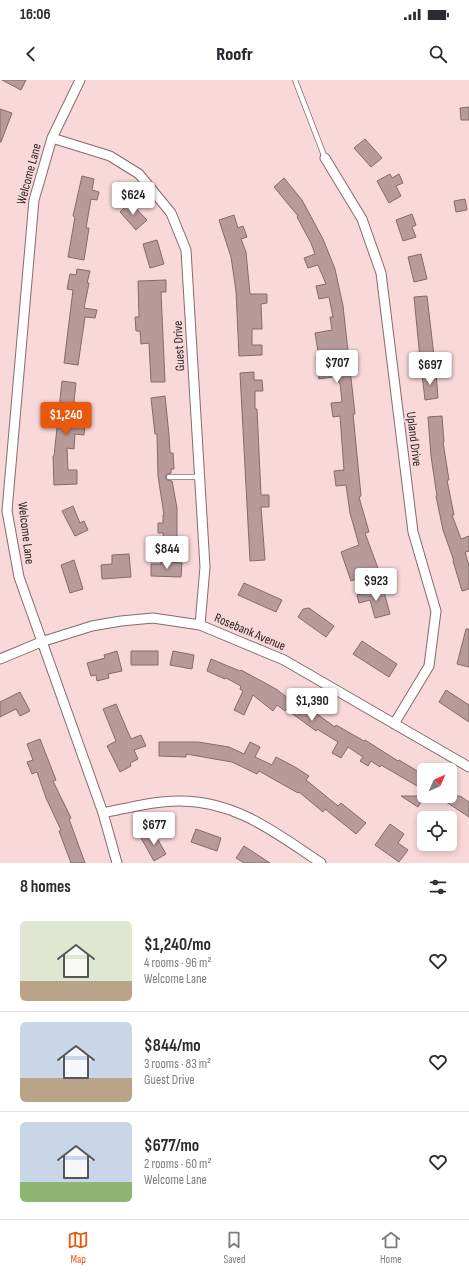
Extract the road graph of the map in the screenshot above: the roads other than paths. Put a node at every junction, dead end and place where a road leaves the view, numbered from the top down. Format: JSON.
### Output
{"nodes":[{"id":1,"x":80,"y":80,"type":"edge"},
{"id":2,"x":295,"y":80,"type":"edge"},
{"id":3,"x":52,"y":138,"type":"junction"},
{"id":4,"x":326,"y":158,"type":"joint"},
{"id":5,"x":200,"y":477,"type":"junction"},
{"id":6,"x":169,"y":478,"type":"dead end"},
{"id":7,"x":4,"y":511,"type":"edge"},
{"id":8,"x":200,"y":625,"type":"junction"},
{"id":9,"x":41,"y":642,"type":"junction"},
{"id":10,"x":0,"y":659,"type":"edge"},
{"id":11,"x":394,"y":724,"type":"junction"},
{"id":12,"x":469,"y":767,"type":"edge"},
{"id":13,"x":103,"y":813,"type":"junction"},
{"id":14,"x":117,"y":863,"type":"edge"},
{"id":15,"x":321,"y":863,"type":"edge"}],
"edges":[{"from":1,"to":3,"type":"street","name":"Welcome Lane"},
{"from":2,"to":4,"type":"lane"},
{"from":3,"to":5,"type":"street","name":"Guest Drive"},
{"from":3,"to":7,"type":"street","name":"Welcome Lane"},
{"from":4,"to":11,"type":"street","name":"Upland Drive"},
{"from":5,"to":6,"type":"lane"},
{"from":5,"to":8,"type":"street","name":"Guest Drive"},
{"from":7,"to":9,"type":"street","name":"Welcome Lane"},
{"from":8,"to":9,"type":"street","name":"Rosebank Avenue"},
{"from":8,"to":11,"type":"street","name":"Rosebank Avenue"},
{"from":9,"to":10,"type":"street","name":"Rosebank Avenue"},
{"from":9,"to":13,"type":"street","name":"Welcome Lane"},
{"from":11,"to":12,"type":"street","name":"Rosebank Avenue"},
{"from":13,"to":14,"type":"street","name":"Welcome Lane"},
{"from":13,"to":15,"type":"street"}]}
